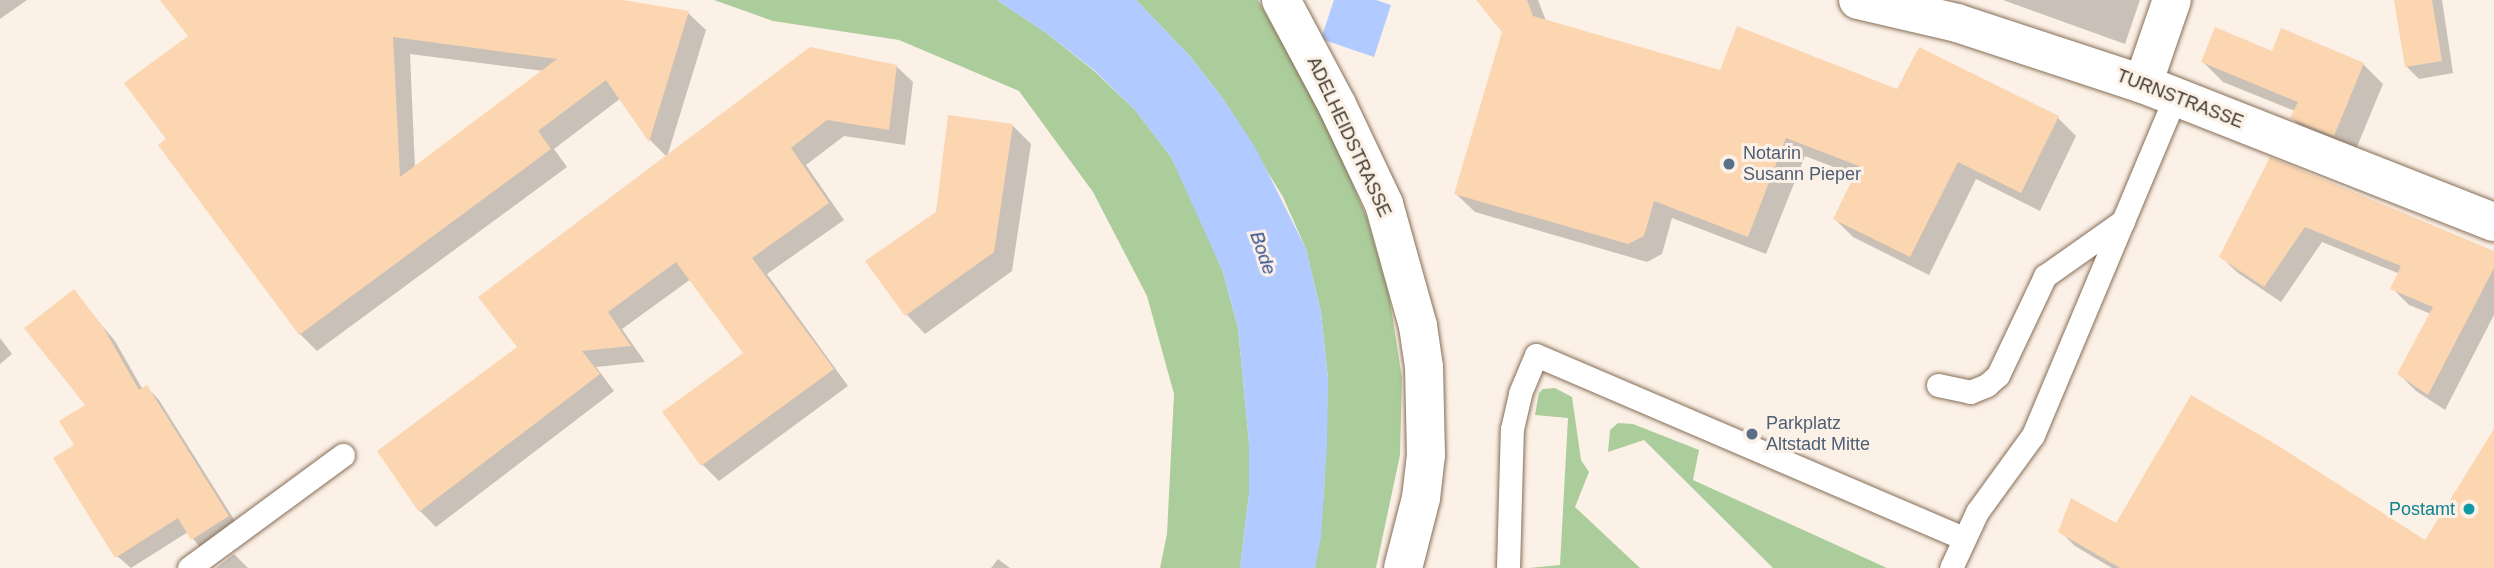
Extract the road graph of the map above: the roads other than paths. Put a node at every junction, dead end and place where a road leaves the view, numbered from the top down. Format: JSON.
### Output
{"nodes":[{"id":1,"x":1281,"y":0,"type":"edge"},
{"id":2,"x":1858,"y":0,"type":"edge"},
{"id":3,"x":2172,"y":0,"type":"edge"},
{"id":4,"x":2159,"y":90,"type":"junction"},
{"id":5,"x":2123,"y":221,"type":"junction"},
{"id":6,"x":2494,"y":222,"type":"edge"},
{"id":7,"x":1938,"y":385,"type":"dead end"},
{"id":8,"x":343,"y":455,"type":"dead end"},
{"id":9,"x":1963,"y":538,"type":"junction"},
{"id":10,"x":189,"y":568,"type":"edge"},
{"id":11,"x":1403,"y":568,"type":"edge"},
{"id":12,"x":1508,"y":568,"type":"edge"},
{"id":13,"x":1951,"y":568,"type":"edge"}],
"edges":[{"from":1,"to":11,"type":"street","name":"ADELHEIDSTRASSE"},
{"from":2,"to":4,"type":"street","name":"TURNSTRASSE"},
{"from":3,"to":4,"type":"street"},
{"from":4,"to":5,"type":"lane"},
{"from":4,"to":6,"type":"street","name":"TURNSTRASSE"},
{"from":5,"to":7,"type":"lane"},
{"from":5,"to":9,"type":"lane"},
{"from":8,"to":10,"type":"lane"},
{"from":9,"to":12,"type":"lane"},
{"from":9,"to":13,"type":"lane"}]}
